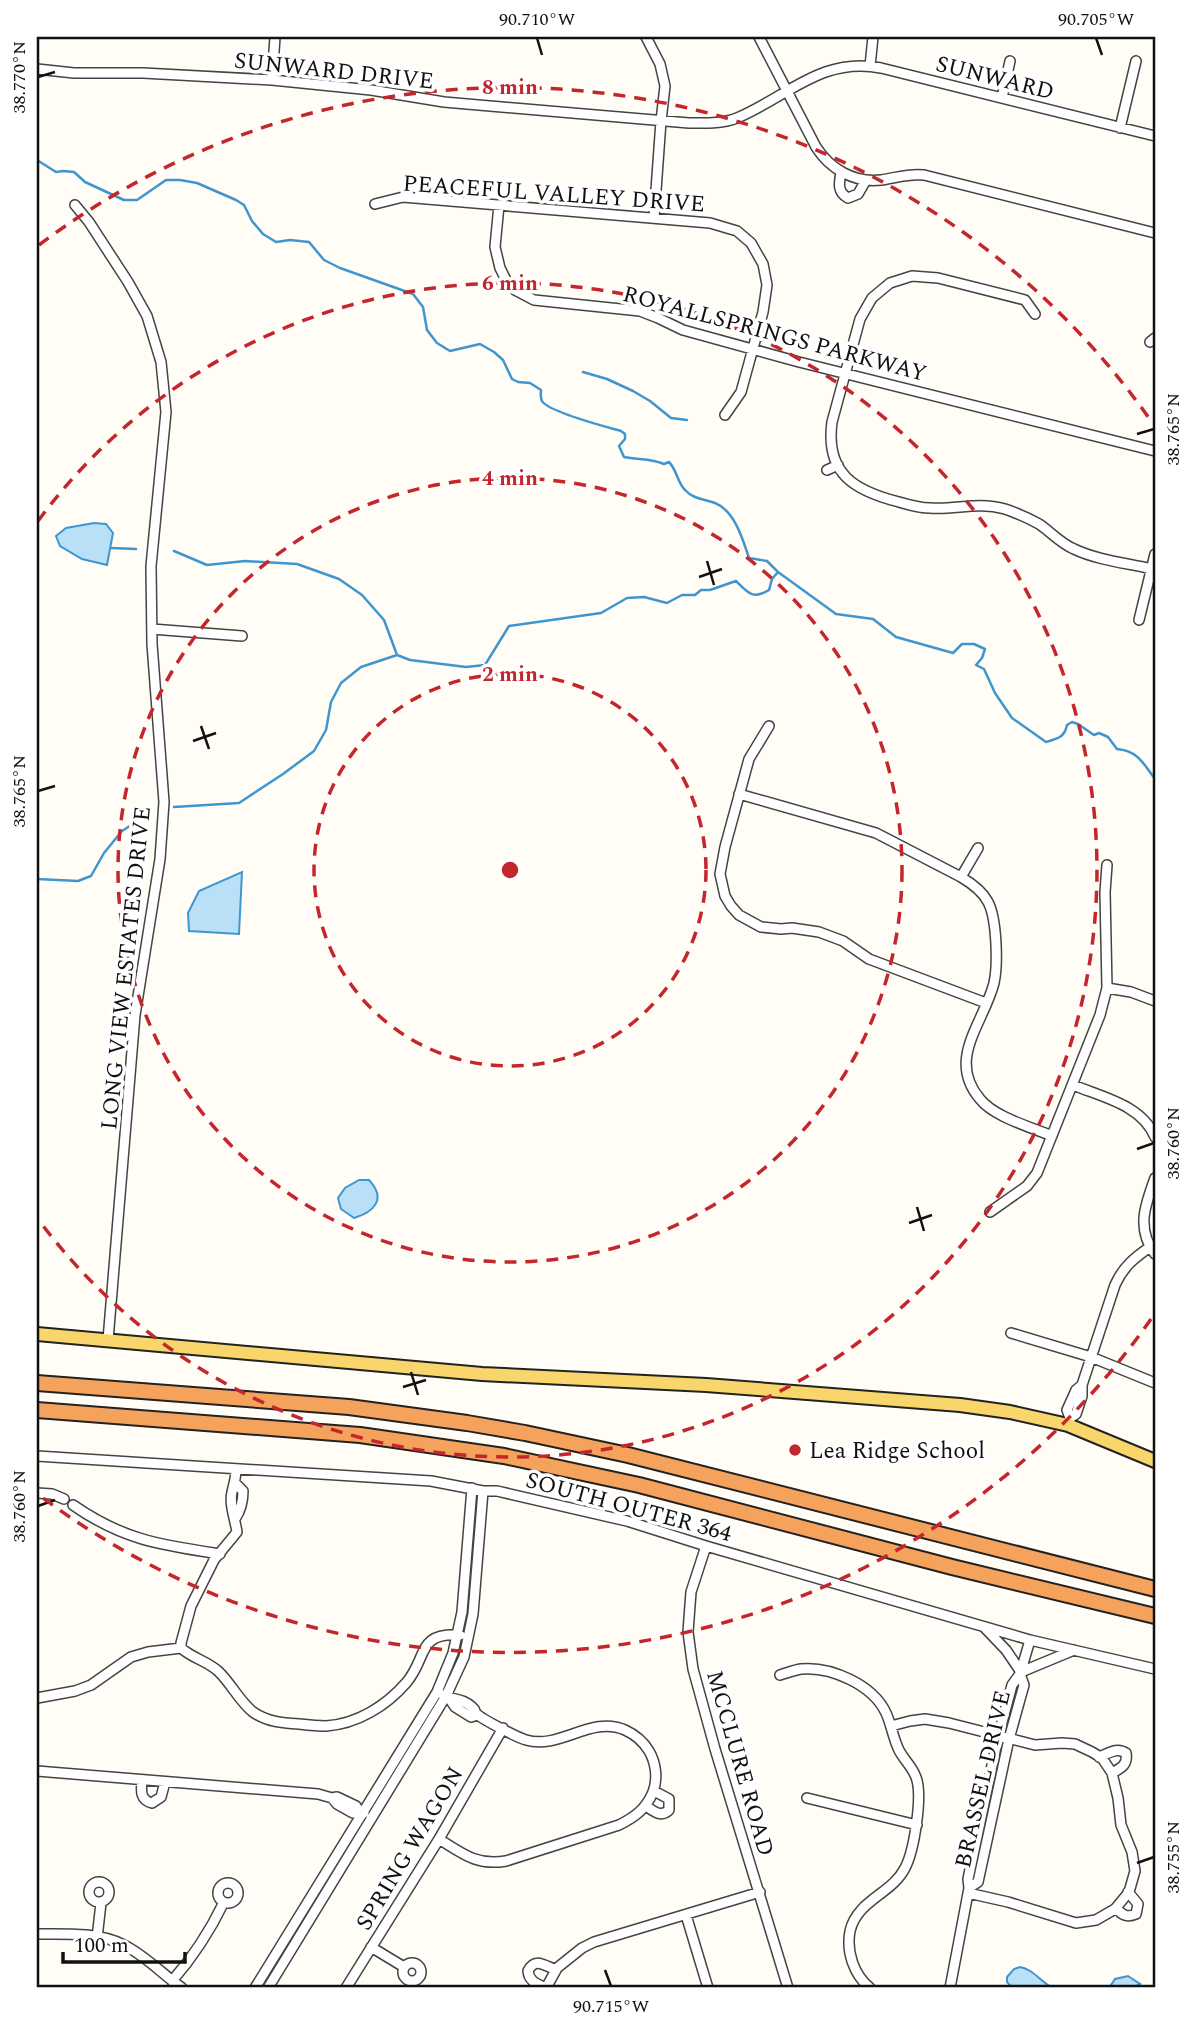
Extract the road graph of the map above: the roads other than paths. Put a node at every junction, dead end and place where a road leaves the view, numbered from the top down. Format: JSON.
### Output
{"nodes":[{"id":1,"x":275,"y":37,"type":"edge"},
{"id":2,"x":646,"y":37,"type":"edge"},
{"id":3,"x":759,"y":37,"type":"edge"},
{"id":4,"x":873,"y":37,"type":"edge"},
{"id":5,"x":1010,"y":61,"type":"dead end"},
{"id":6,"x":1136,"y":61,"type":"dead end"},
{"id":7,"x":870,"y":66,"type":"junction"},
{"id":8,"x":37,"y":69,"type":"edge"},
{"id":9,"x":272,"y":80,"type":"junction"},
{"id":10,"x":787,"y":90,"type":"junction"},
{"id":11,"x":1002,"y":98,"type":"junction"},
{"id":12,"x":661,"y":121,"type":"junction"},
{"id":13,"x":1119,"y":128,"type":"junction"},
{"id":14,"x":1155,"y":136,"type":"edge"},
{"id":15,"x":841,"y":172,"type":"junction"},
{"id":16,"x":866,"y":180,"type":"junction"},
{"id":17,"x":375,"y":204,"type":"dead end"},
{"id":18,"x":75,"y":205,"type":"dead end"},
{"id":19,"x":499,"y":205,"type":"junction"},
{"id":20,"x":653,"y":218,"type":"junction"},
{"id":21,"x":1155,"y":233,"type":"edge"},
{"id":22,"x":1035,"y":314,"type":"dead end"},
{"id":23,"x":753,"y":349,"type":"junction"},
{"id":24,"x":845,"y":373,"type":"junction"},
{"id":25,"x":725,"y":415,"type":"dead end"},
{"id":26,"x":1155,"y":451,"type":"edge"},
{"id":27,"x":838,"y":465,"type":"junction"},
{"id":28,"x":827,"y":470,"type":"dead end"},
{"id":29,"x":1155,"y":554,"type":"edge"},
{"id":30,"x":1152,"y":569,"type":"junction"},
{"id":31,"x":1139,"y":620,"type":"dead end"},
{"id":32,"x":152,"y":629,"type":"junction"},
{"id":33,"x":242,"y":636,"type":"dead end"},
{"id":34,"x":769,"y":726,"type":"dead end"},
{"id":35,"x":739,"y":794,"type":"junction"},
{"id":36,"x":978,"y":848,"type":"dead end"},
{"id":37,"x":1107,"y":865,"type":"dead end"},
{"id":38,"x":961,"y":877,"type":"junction"},
{"id":39,"x":1107,"y":988,"type":"junction"},
{"id":40,"x":1155,"y":1001,"type":"edge"},
{"id":41,"x":986,"y":1003,"type":"junction"},
{"id":42,"x":1073,"y":1085,"type":"junction"},
{"id":43,"x":1052,"y":1136,"type":"junction"},
{"id":44,"x":1155,"y":1137,"type":"edge"},
{"id":45,"x":1155,"y":1178,"type":"edge"},
{"id":46,"x":990,"y":1212,"type":"dead end"},
{"id":47,"x":1153,"y":1251,"type":"edge"},
{"id":48,"x":37,"y":1334,"type":"edge"},
{"id":49,"x":1011,"y":1334,"type":"dead end"},
{"id":50,"x":108,"y":1340,"type":"junction"},
{"id":51,"x":1091,"y":1357,"type":"junction"},
{"id":52,"x":37,"y":1383,"type":"edge"},
{"id":53,"x":1155,"y":1383,"type":"edge"},
{"id":54,"x":37,"y":1410,"type":"edge"},
{"id":55,"x":1069,"y":1422,"type":"junction"},
{"id":56,"x":37,"y":1456,"type":"edge"},
{"id":57,"x":1155,"y":1461,"type":"edge"},
{"id":58,"x":236,"y":1469,"type":"junction"},
{"id":59,"x":472,"y":1488,"type":"junction"},
{"id":60,"x":483,"y":1491,"type":"junction"},
{"id":61,"x":37,"y":1493,"type":"edge"},
{"id":62,"x":64,"y":1499,"type":"dead end"},
{"id":63,"x":73,"y":1505,"type":"dead end"},
{"id":64,"x":706,"y":1546,"type":"junction"},
{"id":65,"x":220,"y":1554,"type":"junction"},
{"id":66,"x":1155,"y":1589,"type":"edge"},
{"id":67,"x":1155,"y":1616,"type":"edge"},
{"id":68,"x":983,"y":1626,"type":"junction"},
{"id":69,"x":457,"y":1634,"type":"junction"},
{"id":70,"x":469,"y":1636,"type":"junction"},
{"id":71,"x":1030,"y":1640,"type":"junction"},
{"id":72,"x":181,"y":1648,"type":"junction"},
{"id":73,"x":1074,"y":1650,"type":"junction"},
{"id":74,"x":1155,"y":1669,"type":"edge"},
{"id":75,"x":1020,"y":1673,"type":"junction"},
{"id":76,"x":780,"y":1675,"type":"dead end"},
{"id":77,"x":444,"y":1695,"type":"junction"},
{"id":78,"x":37,"y":1698,"type":"edge"},
{"id":79,"x":891,"y":1726,"type":"junction"},
{"id":80,"x":503,"y":1728,"type":"junction"},
{"id":81,"x":999,"y":1737,"type":"junction"},
{"id":82,"x":1009,"y":1739,"type":"junction"},
{"id":83,"x":1099,"y":1757,"type":"junction"},
{"id":84,"x":37,"y":1771,"type":"edge"},
{"id":85,"x":1112,"y":1773,"type":"junction"},
{"id":86,"x":142,"y":1780,"type":"junction"},
{"id":87,"x":165,"y":1782,"type":"junction"},
{"id":88,"x":654,"y":1791,"type":"junction"},
{"id":89,"x":807,"y":1798,"type":"dead end"},
{"id":90,"x":646,"y":1806,"type":"junction"},
{"id":91,"x":360,"y":1811,"type":"junction"},
{"id":92,"x":372,"y":1817,"type":"junction"},
{"id":93,"x":917,"y":1825,"type":"junction"},
{"id":94,"x":439,"y":1839,"type":"junction"},
{"id":95,"x":969,"y":1891,"type":"junction"},
{"id":96,"x":760,"y":1892,"type":"junction"},
{"id":97,"x":1128,"y":1892,"type":"junction"},
{"id":98,"x":224,"y":1902,"type":"dead end"},
{"id":99,"x":101,"y":1903,"type":"dead end"},
{"id":100,"x":1116,"y":1908,"type":"junction"},
{"id":101,"x":686,"y":1915,"type":"junction"},
{"id":102,"x":37,"y":1934,"type":"edge"},
{"id":103,"x":97,"y":1938,"type":"junction"},
{"id":104,"x":371,"y":1947,"type":"junction"},
{"id":105,"x":404,"y":1967,"type":"dead end"},
{"id":106,"x":556,"y":1970,"type":"dead end"},
{"id":107,"x":172,"y":1981,"type":"junction"},
{"id":108,"x":182,"y":1988,"type":"edge"},
{"id":109,"x":255,"y":1988,"type":"edge"},
{"id":110,"x":268,"y":1988,"type":"edge"},
{"id":111,"x":346,"y":1988,"type":"edge"},
{"id":112,"x":708,"y":1988,"type":"edge"},
{"id":113,"x":788,"y":1988,"type":"edge"},
{"id":114,"x":870,"y":1988,"type":"edge"},
{"id":115,"x":950,"y":1988,"type":"edge"}],
"edges":[{"from":1,"to":9,"type":"street"},
{"from":2,"to":12,"type":"street"},
{"from":3,"to":10,"type":"street"},
{"from":4,"to":7,"type":"street"},
{"from":5,"to":11,"type":"street"},
{"from":6,"to":13,"type":"street"},
{"from":7,"to":10,"type":"street","name":"SUNWARD"},
{"from":7,"to":11,"type":"street","name":"SUNWARD"},
{"from":8,"to":9,"type":"street","name":"SUNWARD DRIVE"},
{"from":9,"to":12,"type":"street","name":"SUNWARD DRIVE"},
{"from":10,"to":12,"type":"street","name":"SUNWARD DRIVE"},
{"from":10,"to":15,"type":"street"},
{"from":11,"to":13,"type":"street","name":"SUNWARD"},
{"from":12,"to":20,"type":"street"},
{"from":13,"to":14,"type":"street","name":"SUNWARD"},
{"from":15,"to":16,"type":"street"},
{"from":15,"to":16,"type":"street"},
{"from":16,"to":21,"type":"street"},
{"from":17,"to":19,"type":"street","name":"PEACEFUL VALLEY DRIVE"},
{"from":18,"to":32,"type":"street","name":"LONG VIEW ESTATES DRIVE"},
{"from":19,"to":20,"type":"street","name":"PEACEFUL VALLEY DRIVE"},
{"from":19,"to":23,"type":"street","name":"ROYALLSPRINGS PARKWAY"},
{"from":20,"to":23,"type":"street","name":"PEACEFUL VALLEY DRIVE"},
{"from":22,"to":24,"type":"street"},
{"from":23,"to":24,"type":"street","name":"ROYALLSPRINGS PARKWAY"},
{"from":23,"to":25,"type":"street","name":"PEACEFUL VALLEY DRIVE"},
{"from":24,"to":26,"type":"street","name":"ROYALLSPRINGS PARKWAY"},
{"from":24,"to":27,"type":"street"},
{"from":27,"to":28,"type":"street"},
{"from":27,"to":30,"type":"street"},
{"from":29,"to":30,"type":"street"},
{"from":30,"to":31,"type":"street"},
{"from":32,"to":33,"type":"street"},
{"from":32,"to":50,"type":"street","name":"LONG VIEW ESTATES DRIVE"},
{"from":34,"to":35,"type":"street"},
{"from":35,"to":38,"type":"street"},
{"from":35,"to":41,"type":"street"},
{"from":36,"to":38,"type":"street"},
{"from":37,"to":39,"type":"street"},
{"from":38,"to":41,"type":"street"},
{"from":39,"to":40,"type":"street"},
{"from":39,"to":42,"type":"street"},
{"from":41,"to":43,"type":"street"},
{"from":42,"to":43,"type":"street"},
{"from":42,"to":44,"type":"street"},
{"from":43,"to":46,"type":"street"},
{"from":45,"to":47,"type":"street"},
{"from":47,"to":51,"type":"street"},
{"from":48,"to":50,"type":"main road"},
{"from":49,"to":51,"type":"street"},
{"from":50,"to":55,"type":"main road"},
{"from":51,"to":53,"type":"street"},
{"from":51,"to":55,"type":"street"},
{"from":52,"to":66,"type":"highway"},
{"from":54,"to":67,"type":"highway"},
{"from":55,"to":57,"type":"main road"},
{"from":56,"to":58,"type":"street","name":"SOUTH OUTER 364"},
{"from":58,"to":59,"type":"street","name":"SOUTH OUTER 364"},
{"from":58,"to":65,"type":"street"},
{"from":59,"to":60,"type":"street","name":"SOUTH OUTER 364"},
{"from":59,"to":69,"type":"street"},
{"from":60,"to":64,"type":"street","name":"SOUTH OUTER 364"},
{"from":60,"to":70,"type":"street"},
{"from":61,"to":62,"type":"street"},
{"from":63,"to":65,"type":"street"},
{"from":64,"to":68,"type":"street","name":"SOUTH OUTER 364"},
{"from":64,"to":96,"type":"street","name":"MCCLURE ROAD"},
{"from":65,"to":72,"type":"street"},
{"from":68,"to":71,"type":"street","name":"SOUTH OUTER 364"},
{"from":68,"to":75,"type":"street","name":"BRASSEL DRIVE"},
{"from":69,"to":70,"type":"street"},
{"from":69,"to":72,"type":"street"},
{"from":69,"to":77,"type":"street"},
{"from":70,"to":77,"type":"street"},
{"from":71,"to":73,"type":"street","name":"SOUTH OUTER 364"},
{"from":71,"to":75,"type":"street","name":"BRASSEL DRIVE"},
{"from":72,"to":78,"type":"street"},
{"from":73,"to":74,"type":"street","name":"SOUTH OUTER 364"},
{"from":73,"to":75,"type":"street","name":"BRASSEL DRIVE"},
{"from":75,"to":81,"type":"street","name":"BRASSEL DRIVE"},
{"from":75,"to":82,"type":"street","name":"BRASSEL DRIVE"},
{"from":76,"to":79,"type":"street"},
{"from":77,"to":80,"type":"street"},
{"from":77,"to":91,"type":"street"},
{"from":77,"to":92,"type":"street"},
{"from":79,"to":81,"type":"street"},
{"from":79,"to":93,"type":"street"},
{"from":80,"to":88,"type":"street"},
{"from":80,"to":94,"type":"street","name":"SPRING WAGON"},
{"from":81,"to":82,"type":"street"},
{"from":81,"to":95,"type":"street","name":"BRASSEL DRIVE"},
{"from":82,"to":83,"type":"street"},
{"from":82,"to":95,"type":"street","name":"BRASSEL DRIVE"},
{"from":83,"to":85,"type":"street"},
{"from":83,"to":85,"type":"street"},
{"from":84,"to":86,"type":"street"},
{"from":85,"to":97,"type":"street"},
{"from":86,"to":87,"type":"street"},
{"from":86,"to":87,"type":"street"},
{"from":87,"to":91,"type":"street"},
{"from":88,"to":90,"type":"street"},
{"from":88,"to":90,"type":"street"},
{"from":89,"to":93,"type":"street"},
{"from":90,"to":94,"type":"street"},
{"from":91,"to":92,"type":"street"},
{"from":91,"to":109,"type":"street"},
{"from":92,"to":110,"type":"street"},
{"from":93,"to":114,"type":"street"},
{"from":94,"to":104,"type":"street","name":"SPRING WAGON"},
{"from":95,"to":100,"type":"street"},
{"from":95,"to":115,"type":"street","name":"BRASSEL DRIVE"},
{"from":96,"to":101,"type":"street"},
{"from":96,"to":113,"type":"street","name":"MCCLURE ROAD"},
{"from":97,"to":100,"type":"street"},
{"from":97,"to":100,"type":"street"},
{"from":98,"to":107,"type":"street"},
{"from":99,"to":103,"type":"street"},
{"from":101,"to":106,"type":"street"},
{"from":101,"to":112,"type":"street"},
{"from":102,"to":103,"type":"street"},
{"from":103,"to":107,"type":"street"},
{"from":104,"to":105,"type":"street"},
{"from":104,"to":111,"type":"street","name":"SPRING WAGON"},
{"from":107,"to":108,"type":"street"}]}
